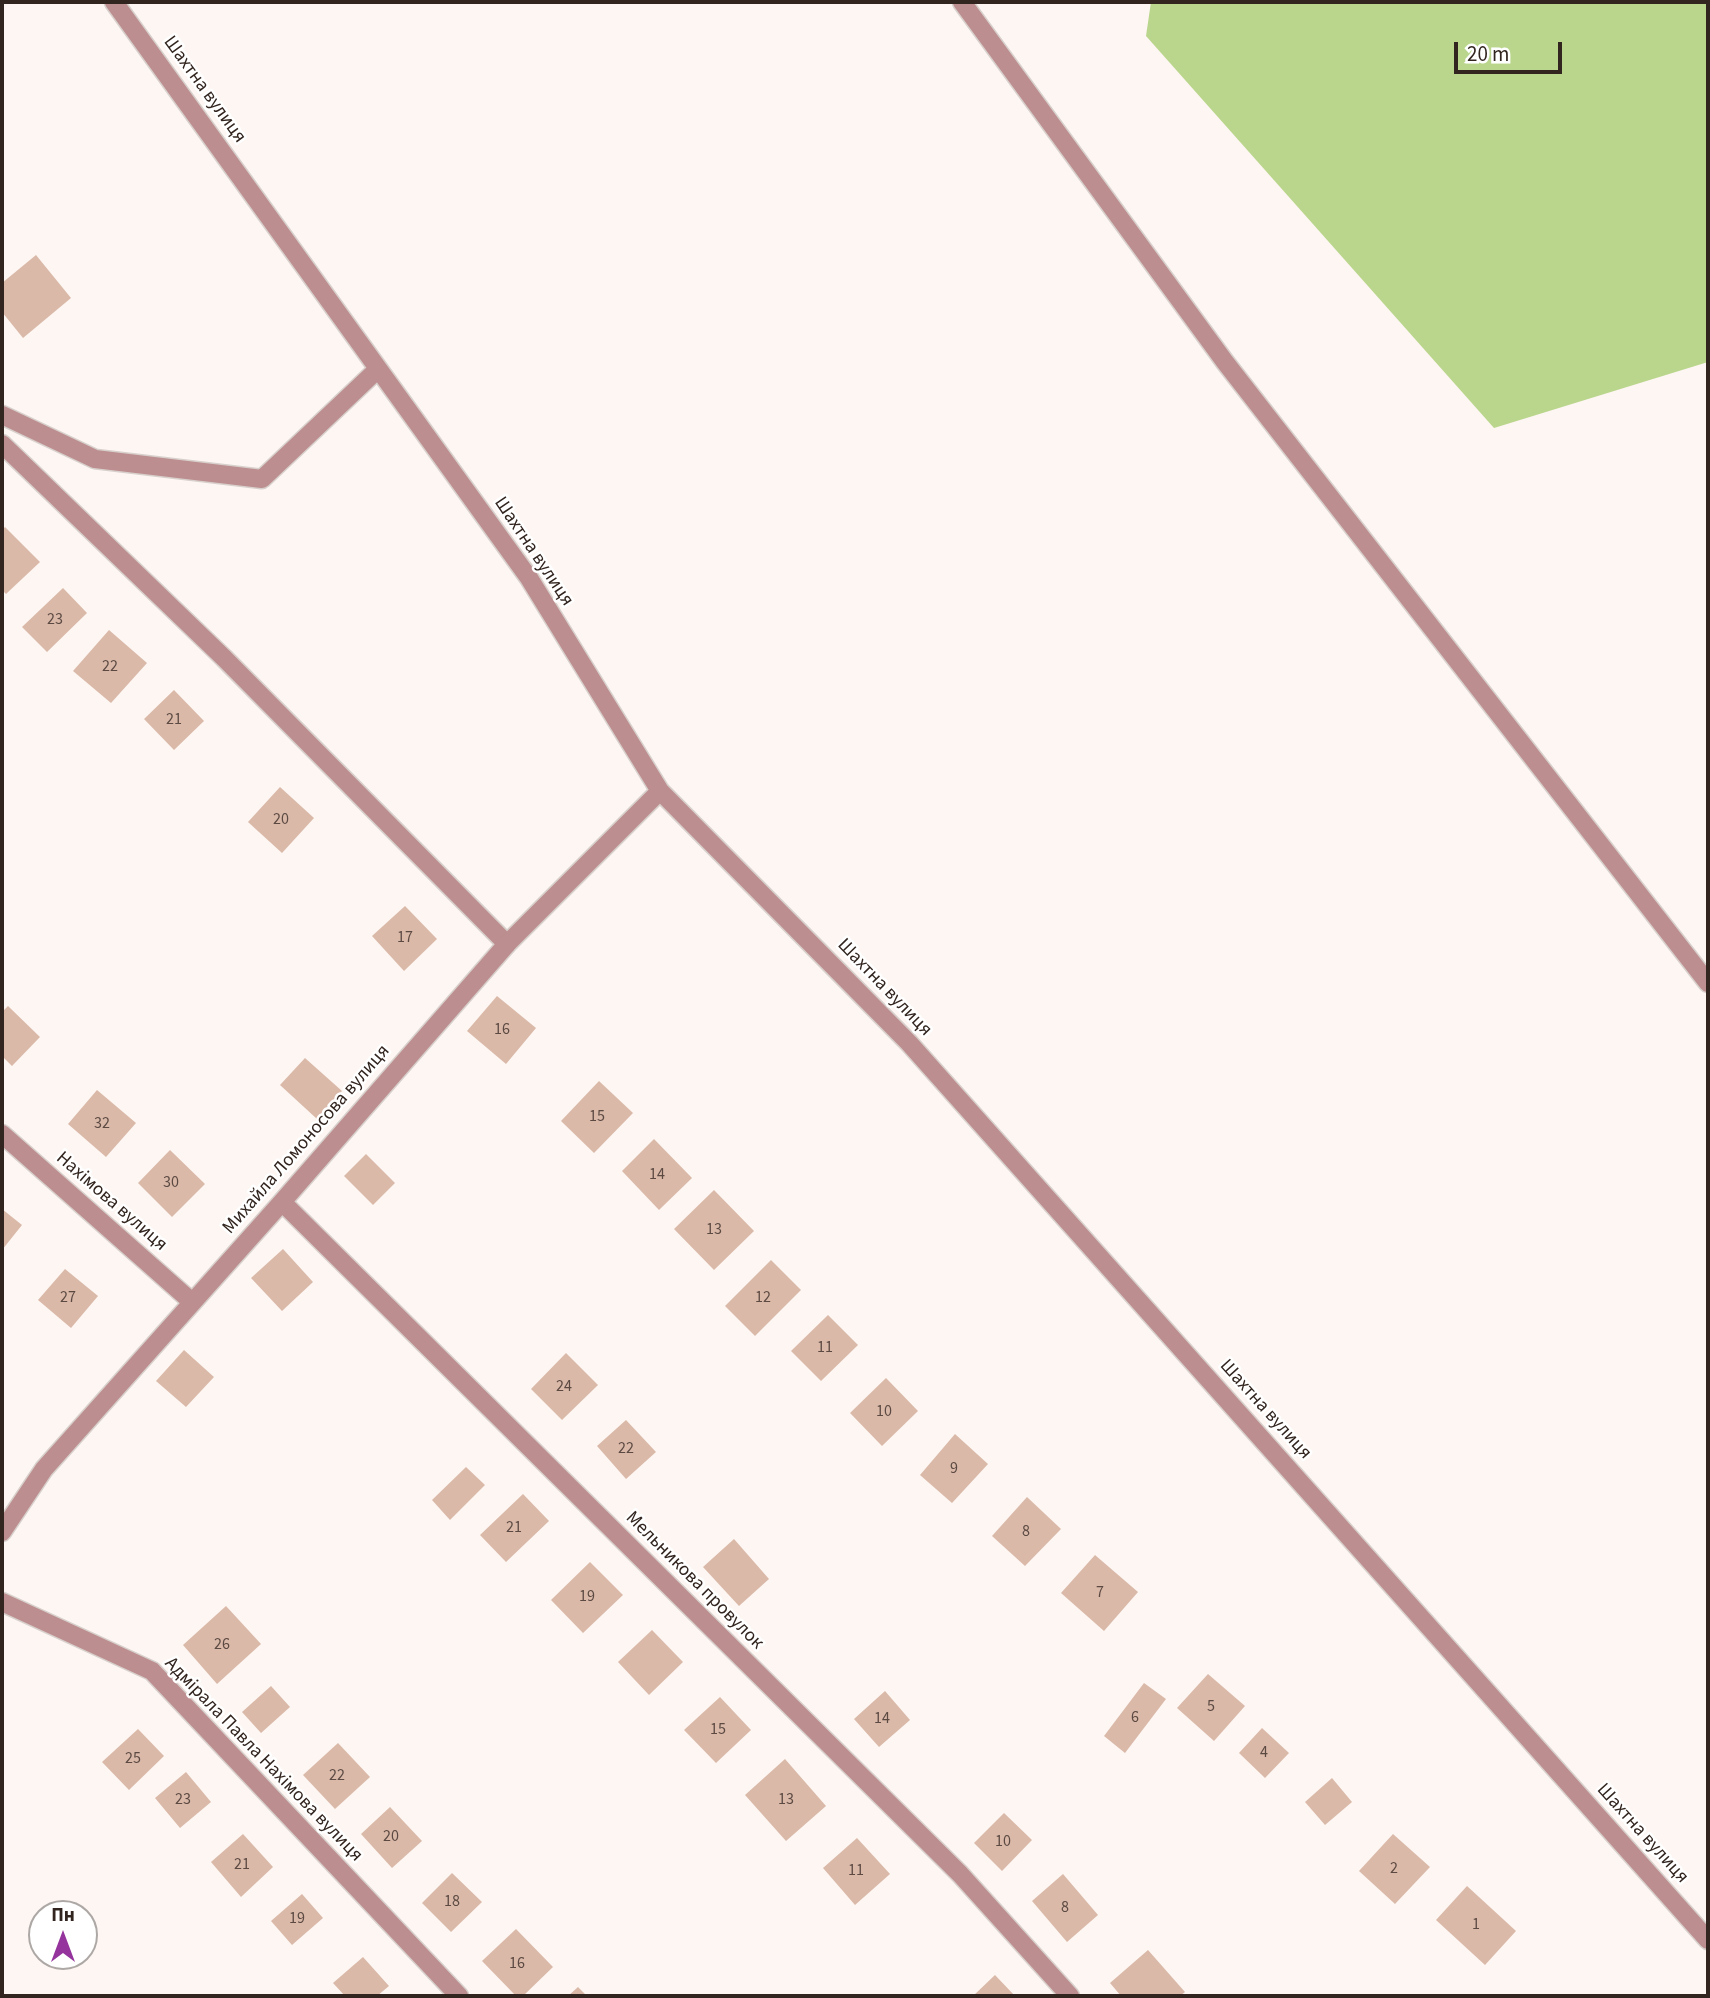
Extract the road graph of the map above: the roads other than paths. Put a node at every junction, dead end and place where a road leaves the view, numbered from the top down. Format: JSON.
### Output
{"nodes":[{"id":1,"x":114,"y":2,"type":"edge"},
{"id":2,"x":962,"y":2,"type":"edge"},
{"id":3,"x":378,"y":369,"type":"junction"},
{"id":4,"x":2,"y":415,"type":"edge"},
{"id":5,"x":2,"y":444,"type":"edge"},
{"id":6,"x":660,"y":791,"type":"junction"},
{"id":7,"x":506,"y":944,"type":"junction"},
{"id":8,"x":1708,"y":983,"type":"edge"},
{"id":9,"x":2,"y":1134,"type":"edge"},
{"id":10,"x":282,"y":1202,"type":"junction"},
{"id":11,"x":192,"y":1302,"type":"junction"},
{"id":12,"x":2,"y":1532,"type":"edge"},
{"id":13,"x":2,"y":1602,"type":"edge"},
{"id":14,"x":1708,"y":1940,"type":"edge"},
{"id":15,"x":459,"y":1996,"type":"edge"},
{"id":16,"x":1070,"y":1996,"type":"edge"}],
"edges":[{"from":1,"to":3,"type":"street","name":"Шахтна вулиця"},
{"from":2,"to":8,"type":"street"},
{"from":3,"to":4,"type":"street"},
{"from":3,"to":6,"type":"street","name":"Шахтна вулиця"},
{"from":5,"to":7,"type":"street"},
{"from":6,"to":7,"type":"street","name":"Михайла Ломоносова вулиця"},
{"from":6,"to":14,"type":"street","name":"Шахтна вулиця"},
{"from":7,"to":10,"type":"street","name":"Михайла Ломоносова вулиця"},
{"from":9,"to":11,"type":"street","name":"Нахімова вулиця"},
{"from":10,"to":11,"type":"street","name":"Михайла Ломоносова вулиця"},
{"from":10,"to":16,"type":"street","name":"Мельникова провулок"},
{"from":11,"to":12,"type":"street","name":"Михайла Ломоносова вулиця"},
{"from":13,"to":15,"type":"street","name":"Адмірала Павла Нахімова вулиця"}]}
